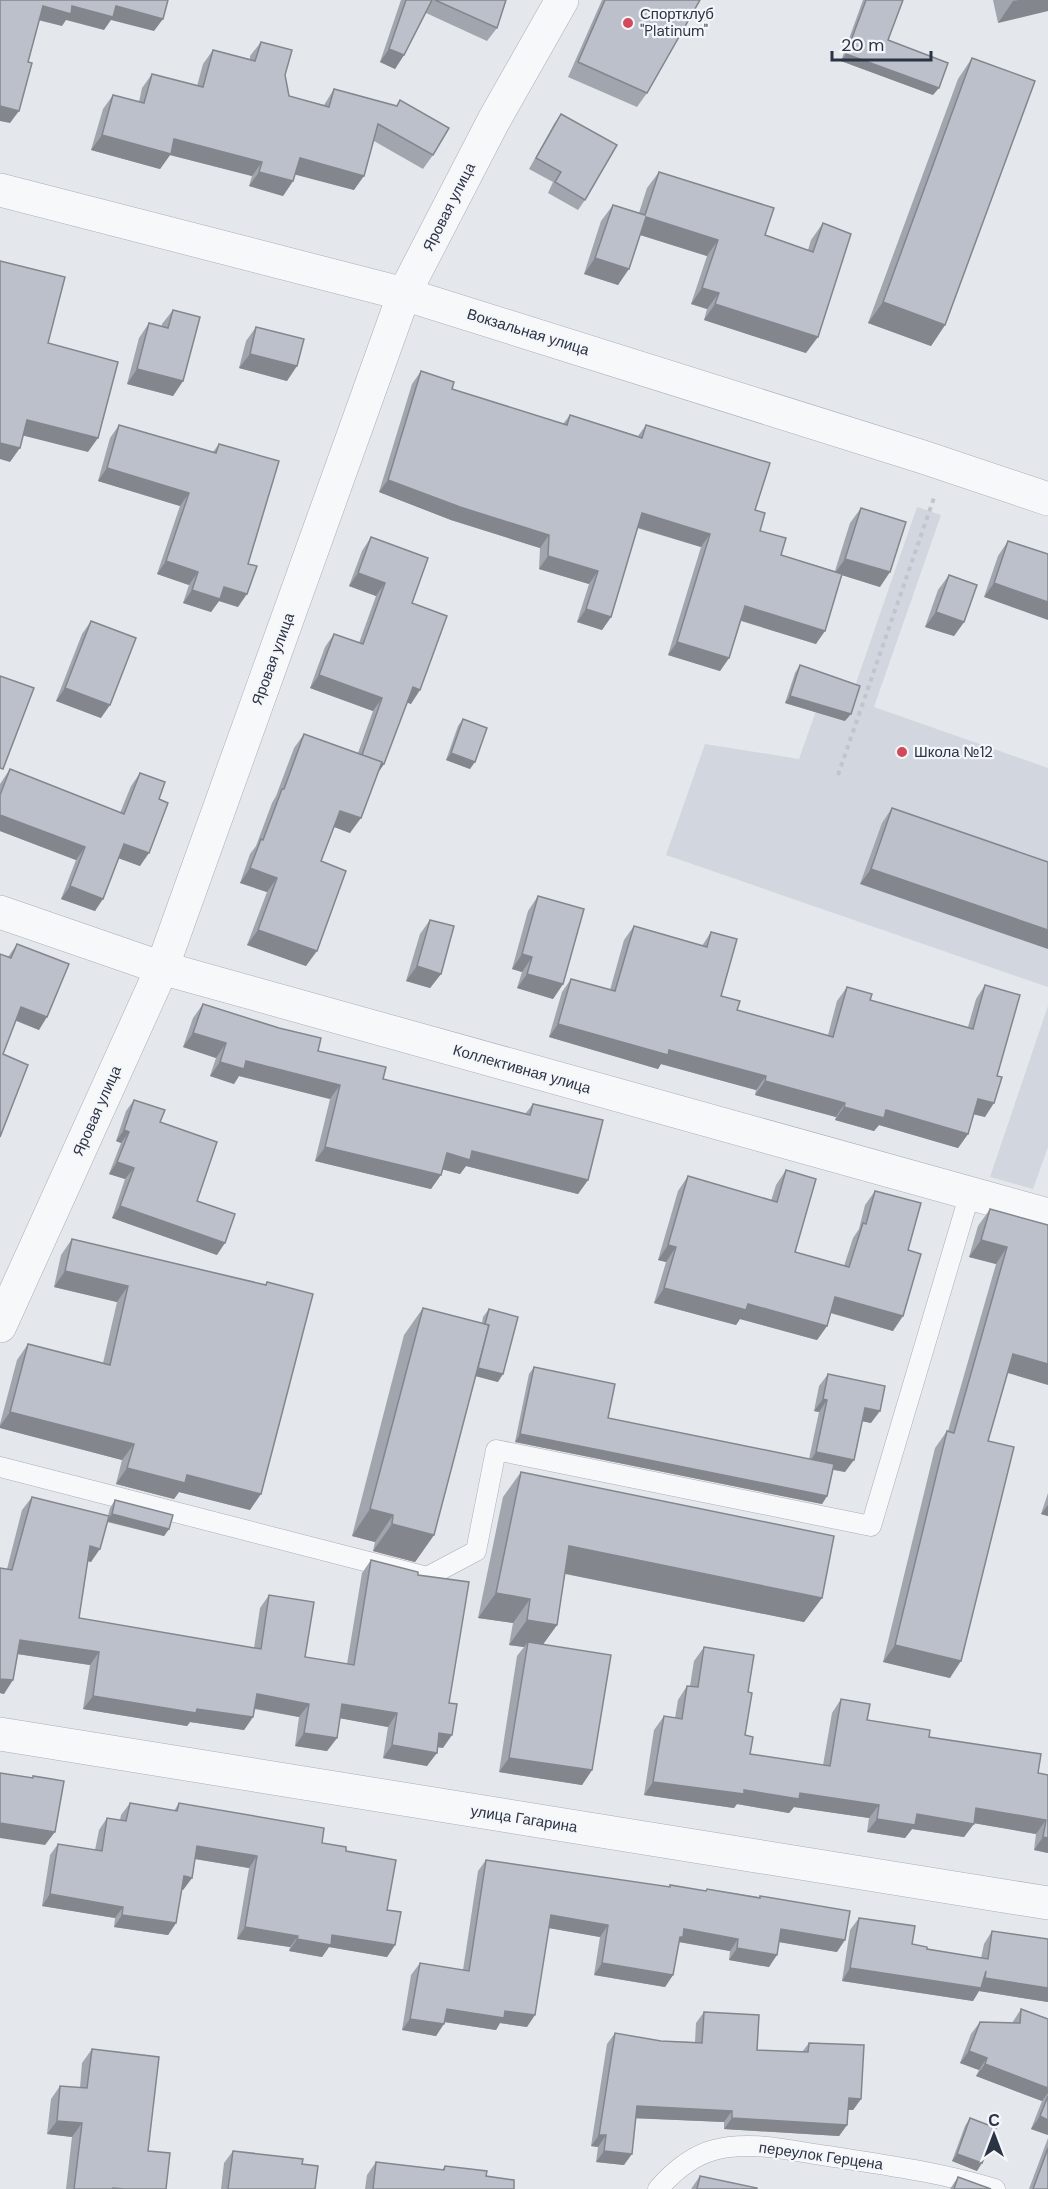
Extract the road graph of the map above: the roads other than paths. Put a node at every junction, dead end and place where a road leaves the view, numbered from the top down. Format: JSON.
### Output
{"nodes":[{"id":1,"x":562,"y":0,"type":"edge"},
{"id":2,"x":0,"y":190,"type":"edge"},
{"id":3,"x":404,"y":294,"type":"junction"},
{"id":4,"x":1048,"y":499,"type":"edge"},
{"id":5,"x":0,"y":912,"type":"edge"},
{"id":6,"x":162,"y":968,"type":"junction"},
{"id":7,"x":970,"y":1193,"type":"junction"},
{"id":8,"x":1048,"y":1215,"type":"edge"},
{"id":9,"x":0,"y":1326,"type":"edge"},
{"id":10,"x":0,"y":1467,"type":"edge"},
{"id":11,"x":0,"y":1734,"type":"edge"},
{"id":12,"x":1048,"y":1903,"type":"edge"},
{"id":13,"x":658,"y":2189,"type":"edge"},
{"id":14,"x":995,"y":2189,"type":"edge"}],
"edges":[{"from":1,"to":3,"type":"street","name":"Яровая улица"},
{"from":2,"to":3,"type":"street","name":"Вокзальная улица"},
{"from":3,"to":4,"type":"street","name":"Вокзальная улица"},
{"from":3,"to":6,"type":"street","name":"Яровая улица"},
{"from":5,"to":6,"type":"street","name":"Коллективная улица"},
{"from":6,"to":7,"type":"street","name":"Коллективная улица"},
{"from":6,"to":9,"type":"street","name":"Яровая улица"},
{"from":7,"to":8,"type":"street","name":"Коллективная улица"},
{"from":7,"to":10,"type":"lane"},
{"from":11,"to":12,"type":"street","name":"улица Гагарина"},
{"from":13,"to":14,"type":"lane","name":"переулок Герцена"}]}
